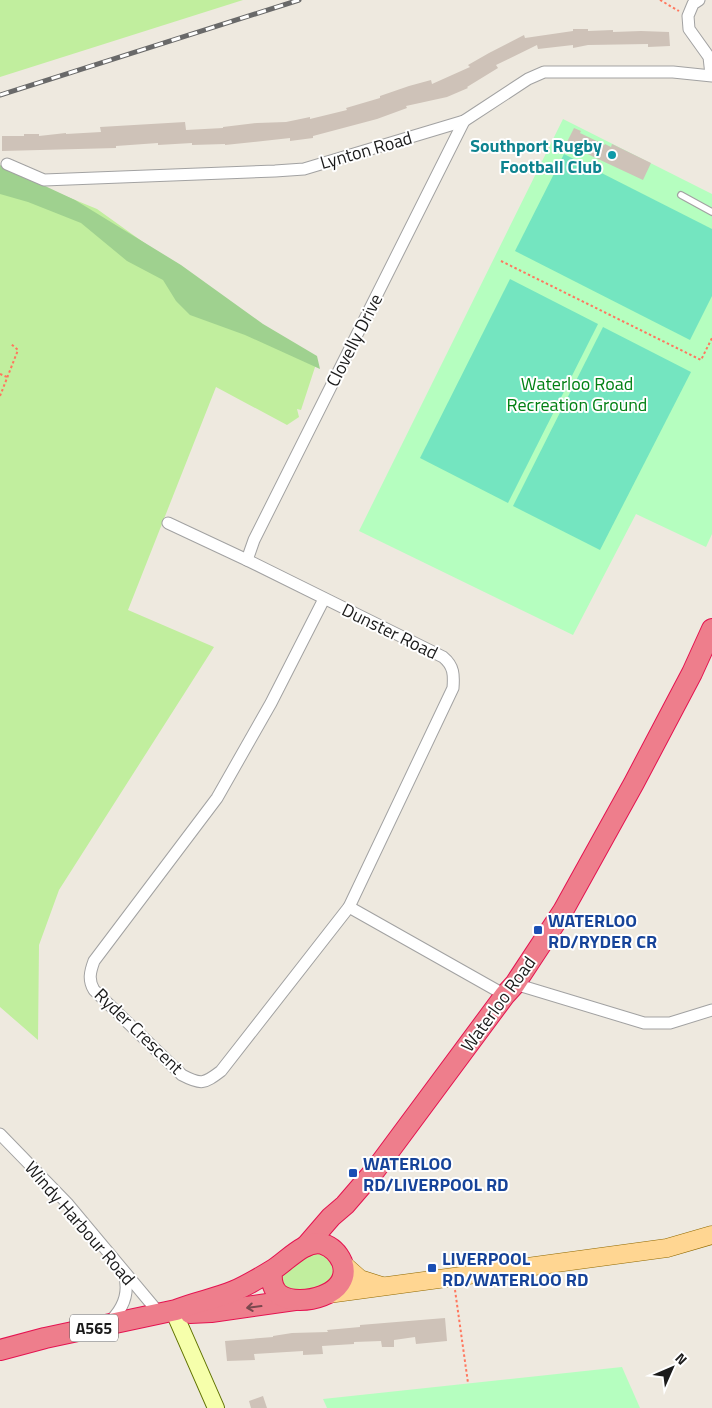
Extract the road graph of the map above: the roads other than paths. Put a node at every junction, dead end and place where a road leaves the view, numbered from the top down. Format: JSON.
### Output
{"nodes":[{"id":1,"x":699,"y":0,"type":"edge"},
{"id":2,"x":711,"y":75,"type":"edge"},
{"id":3,"x":464,"y":121,"type":"junction"},
{"id":4,"x":4,"y":163,"type":"edge"},
{"id":5,"x":681,"y":195,"type":"dead end"},
{"id":6,"x":712,"y":212,"type":"edge"},
{"id":7,"x":168,"y":523,"type":"dead end"},
{"id":8,"x":247,"y":560,"type":"junction"},
{"id":9,"x":324,"y":599,"type":"junction"},
{"id":10,"x":712,"y":629,"type":"edge"},
{"id":11,"x":348,"y":908,"type":"junction"},
{"id":12,"x":510,"y":989,"type":"junction"},
{"id":13,"x":712,"y":1010,"type":"edge"},
{"id":14,"x":0,"y":1134,"type":"edge"},
{"id":15,"x":345,"y":1205,"type":"junction"},
{"id":16,"x":712,"y":1236,"type":"edge"},
{"id":17,"x":306,"y":1246,"type":"junction"},
{"id":18,"x":340,"y":1258,"type":"junction"},
{"id":19,"x":124,"y":1271,"type":"junction"},
{"id":20,"x":272,"y":1271,"type":"junction"},
{"id":21,"x":382,"y":1286,"type":"junction"},
{"id":22,"x":328,"y":1294,"type":"junction"},
{"id":23,"x":302,"y":1299,"type":"junction"},
{"id":24,"x":169,"y":1311,"type":"junction"},
{"id":25,"x":106,"y":1325,"type":"junction"},
{"id":26,"x":0,"y":1350,"type":"edge"},
{"id":27,"x":216,"y":1408,"type":"edge"}],
"edges":[{"from":1,"to":2,"type":"street"},
{"from":2,"to":3,"type":"street","name":"Lynton Road"},
{"from":3,"to":4,"type":"street","name":"Lynton Road"},
{"from":3,"to":8,"type":"street","name":"Clovelly Drive"},
{"from":5,"to":6,"type":"lane"},
{"from":7,"to":8,"type":"street","name":"Dunster Road"},
{"from":8,"to":9,"type":"street","name":"Dunster Road"},
{"from":9,"to":11,"type":"street","name":"Dunster Road"},
{"from":9,"to":11,"type":"street","name":"Ryder Crescent"},
{"from":10,"to":12,"type":"highway","name":"Waterloo Road","number":"A565"},
{"from":11,"to":12,"type":"street"},
{"from":12,"to":13,"type":"street"},
{"from":12,"to":15,"type":"highway","name":"Waterloo Road","number":"A565"},
{"from":14,"to":19,"type":"street","name":"Windy Harbour Road"},
{"from":15,"to":17,"type":"highway","name":"Waterloo Road","number":"A565"},
{"from":15,"to":18,"type":"highway","name":"Waterloo Road","number":"A565"},
{"from":16,"to":21,"type":"main road"},
{"from":17,"to":18,"type":"highway"},
{"from":17,"to":20,"type":"highway","number":"A565"},
{"from":18,"to":21,"type":"main road"},
{"from":18,"to":22,"type":"highway","number":"A565"},
{"from":19,"to":24,"type":"street","name":"Windy Harbour Road"},
{"from":19,"to":25,"type":"street"},
{"from":20,"to":23,"type":"highway","number":"A565"},
{"from":20,"to":24,"type":"highway","number":"A565"},
{"from":21,"to":22,"type":"main road"},
{"from":22,"to":23,"type":"highway","number":"A565"},
{"from":23,"to":24,"type":"highway","number":"A565","one_way":true},
{"from":24,"to":25,"type":"highway","number":"A565"},
{"from":24,"to":27,"type":"street"},
{"from":25,"to":26,"type":"highway","number":"A565"}]}
